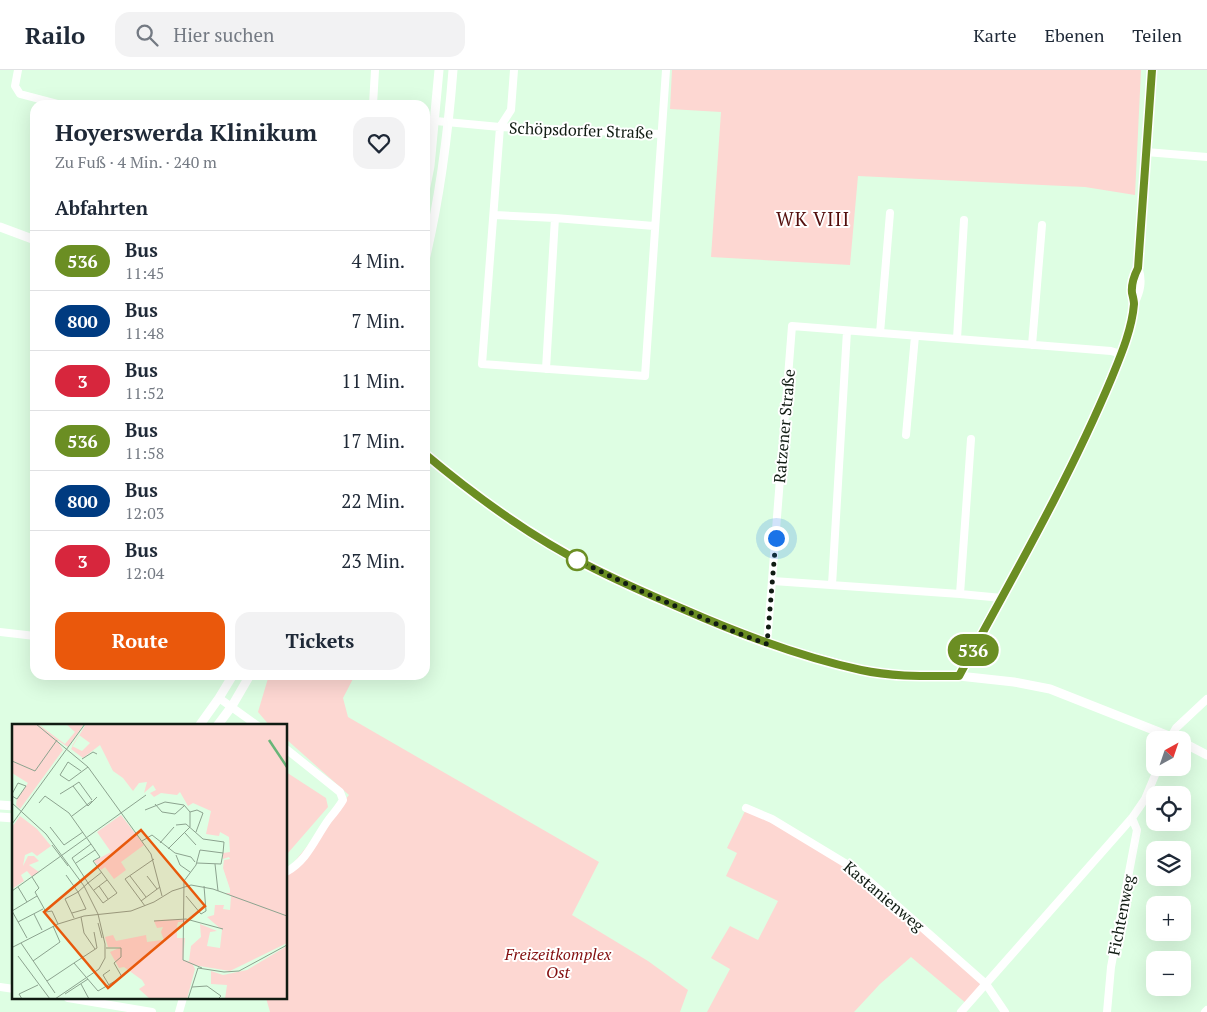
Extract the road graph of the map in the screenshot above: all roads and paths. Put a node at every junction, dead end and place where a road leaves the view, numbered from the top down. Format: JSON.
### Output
{"nodes":[{"id":1,"x":18,"y":70,"type":"edge"},
{"id":2,"x":375,"y":70,"type":"edge"},
{"id":3,"x":439,"y":70,"type":"edge"},
{"id":4,"x":453,"y":70,"type":"edge"},
{"id":5,"x":514,"y":70,"type":"edge"},
{"id":6,"x":666,"y":70,"type":"edge"},
{"id":7,"x":1152,"y":70,"type":"edge"},
{"id":8,"x":43,"y":100,"type":"edge"},
{"id":9,"x":373,"y":100,"type":"edge"},
{"id":10,"x":430,"y":120,"type":"edge"},
{"id":11,"x":435,"y":121,"type":"junction"},
{"id":12,"x":449,"y":122,"type":"junction"},
{"id":13,"x":500,"y":127,"type":"junction"},
{"id":14,"x":661,"y":134,"type":"junction"},
{"id":15,"x":1146,"y":152,"type":"junction"},
{"id":16,"x":1207,"y":157,"type":"edge"},
{"id":17,"x":430,"y":166,"type":"edge"},
{"id":18,"x":890,"y":213,"type":"dead end"},
{"id":19,"x":495,"y":215,"type":"junction"},
{"id":20,"x":555,"y":218,"type":"junction"},
{"id":21,"x":964,"y":220,"type":"dead end"},
{"id":22,"x":1042,"y":225,"type":"dead end"},
{"id":23,"x":654,"y":226,"type":"junction"},
{"id":24,"x":0,"y":227,"type":"edge"},
{"id":25,"x":30,"y":236,"type":"edge"},
{"id":26,"x":430,"y":239,"type":"edge"},
{"id":27,"x":847,"y":331,"type":"junction"},
{"id":28,"x":880,"y":333,"type":"junction"},
{"id":29,"x":915,"y":336,"type":"junction"},
{"id":30,"x":957,"y":338,"type":"junction"},
{"id":31,"x":1032,"y":346,"type":"junction"},
{"id":32,"x":1121,"y":354,"type":"junction"},
{"id":33,"x":546,"y":368,"type":"junction"},
{"id":34,"x":906,"y":435,"type":"dead end"},
{"id":35,"x":971,"y":439,"type":"dead end"},
{"id":36,"x":430,"y":458,"type":"edge"},
{"id":37,"x":772,"y":581,"type":"junction"},
{"id":38,"x":832,"y":585,"type":"junction"},
{"id":39,"x":960,"y":594,"type":"junction"},
{"id":40,"x":1002,"y":598,"type":"junction"},
{"id":41,"x":0,"y":632,"type":"edge"},
{"id":42,"x":30,"y":635,"type":"edge"},
{"id":43,"x":767,"y":644,"type":"junction"},
{"id":44,"x":959,"y":676,"type":"junction"},
{"id":45,"x":230,"y":680,"type":"edge"},
{"id":46,"x":247,"y":680,"type":"edge"},
{"id":47,"x":219,"y":698,"type":"junction"},
{"id":48,"x":1207,"y":699,"type":"edge"},
{"id":49,"x":232,"y":706,"type":"junction"},
{"id":50,"x":200,"y":724,"type":"edge"},
{"id":51,"x":218,"y":724,"type":"edge"},
{"id":52,"x":255,"y":724,"type":"edge"},
{"id":53,"x":1153,"y":731,"type":"edge"},
{"id":54,"x":1174,"y":731,"type":"edge"},
{"id":55,"x":1191,"y":746,"type":"edge"},
{"id":56,"x":288,"y":750,"type":"edge"},
{"id":57,"x":1207,"y":755,"type":"edge"},
{"id":58,"x":1155,"y":776,"type":"edge"},
{"id":59,"x":746,"y":808,"type":"dead end"},
{"id":60,"x":1132,"y":818,"type":"junction"},
{"id":61,"x":288,"y":871,"type":"edge"},
{"id":62,"x":986,"y":984,"type":"junction"},
{"id":63,"x":80,"y":1000,"type":"edge"},
{"id":64,"x":182,"y":1000,"type":"edge"},
{"id":65,"x":152,"y":1012,"type":"edge"},
{"id":66,"x":178,"y":1012,"type":"edge"},
{"id":67,"x":961,"y":1012,"type":"edge"},
{"id":68,"x":1004,"y":1012,"type":"edge"},
{"id":69,"x":1107,"y":1012,"type":"edge"}],
"edges":[{"from":1,"to":8,"type":"street"},
{"from":2,"to":9,"type":"street"},
{"from":3,"to":11,"type":"street"},
{"from":4,"to":12,"type":"street"},
{"from":5,"to":13,"type":"street"},
{"from":6,"to":14,"type":"street","name":"Schöpsdorfer Straße"},
{"from":7,"to":15,"type":"street"},
{"from":10,"to":11,"type":"street","name":"Schöpsdorfer Straße"},
{"from":11,"to":12,"type":"street","name":"Schöpsdorfer Straße"},
{"from":11,"to":17,"type":"street"},
{"from":12,"to":13,"type":"street","name":"Schöpsdorfer Straße"},
{"from":12,"to":26,"type":"street"},
{"from":13,"to":14,"type":"street","name":"Schöpsdorfer Straße"},
{"from":13,"to":19,"type":"street","name":"Schöpsdorfer Straße"},
{"from":14,"to":23,"type":"street","name":"Schöpsdorfer Straße"},
{"from":15,"to":16,"type":"street"},
{"from":15,"to":32,"type":"street"},
{"from":18,"to":28,"type":"street"},
{"from":19,"to":20,"type":"street"},
{"from":19,"to":33,"type":"street","name":"Schöpsdorfer Straße"},
{"from":20,"to":23,"type":"street"},
{"from":20,"to":33,"type":"street"},
{"from":21,"to":30,"type":"street"},
{"from":22,"to":31,"type":"street"},
{"from":23,"to":33,"type":"street","name":"Schöpsdorfer Straße"},
{"from":24,"to":25,"type":"street"},
{"from":27,"to":28,"type":"street","name":"Ratzener Straße"},
{"from":27,"to":37,"type":"street","name":"Ratzener Straße"},
{"from":27,"to":38,"type":"street"},
{"from":28,"to":29,"type":"street","name":"Ratzener Straße"},
{"from":29,"to":30,"type":"street","name":"Ratzener Straße"},
{"from":29,"to":34,"type":"street"},
{"from":30,"to":31,"type":"street","name":"Ratzener Straße"},
{"from":31,"to":32,"type":"street","name":"Ratzener Straße"},
{"from":32,"to":40,"type":"street"},
{"from":35,"to":39,"type":"street"},
{"from":36,"to":43,"type":"street"},
{"from":37,"to":38,"type":"street"},
{"from":37,"to":43,"type":"street","name":"Ratzener Straße"},
{"from":38,"to":39,"type":"street"},
{"from":39,"to":40,"type":"street"},
{"from":40,"to":44,"type":"street"},
{"from":41,"to":42,"type":"street"},
{"from":43,"to":44,"type":"street"},
{"from":44,"to":53,"type":"street"},
{"from":45,"to":47,"type":"street"},
{"from":46,"to":49,"type":"street"},
{"from":47,"to":49,"type":"street"},
{"from":47,"to":50,"type":"street"},
{"from":48,"to":54,"type":"street"},
{"from":49,"to":51,"type":"street"},
{"from":49,"to":52,"type":"street"},
{"from":55,"to":57,"type":"street"},
{"from":56,"to":61,"type":"street"},
{"from":58,"to":60,"type":"street"},
{"from":59,"to":62,"type":"street","name":"Kastanienweg"},
{"from":60,"to":62,"type":"street"},
{"from":60,"to":69,"type":"street","name":"Fichtenweg"},
{"from":62,"to":67,"type":"street"},
{"from":62,"to":68,"type":"street","name":"Kastanienweg"},
{"from":63,"to":65,"type":"street"},
{"from":64,"to":66,"type":"street"}]}
